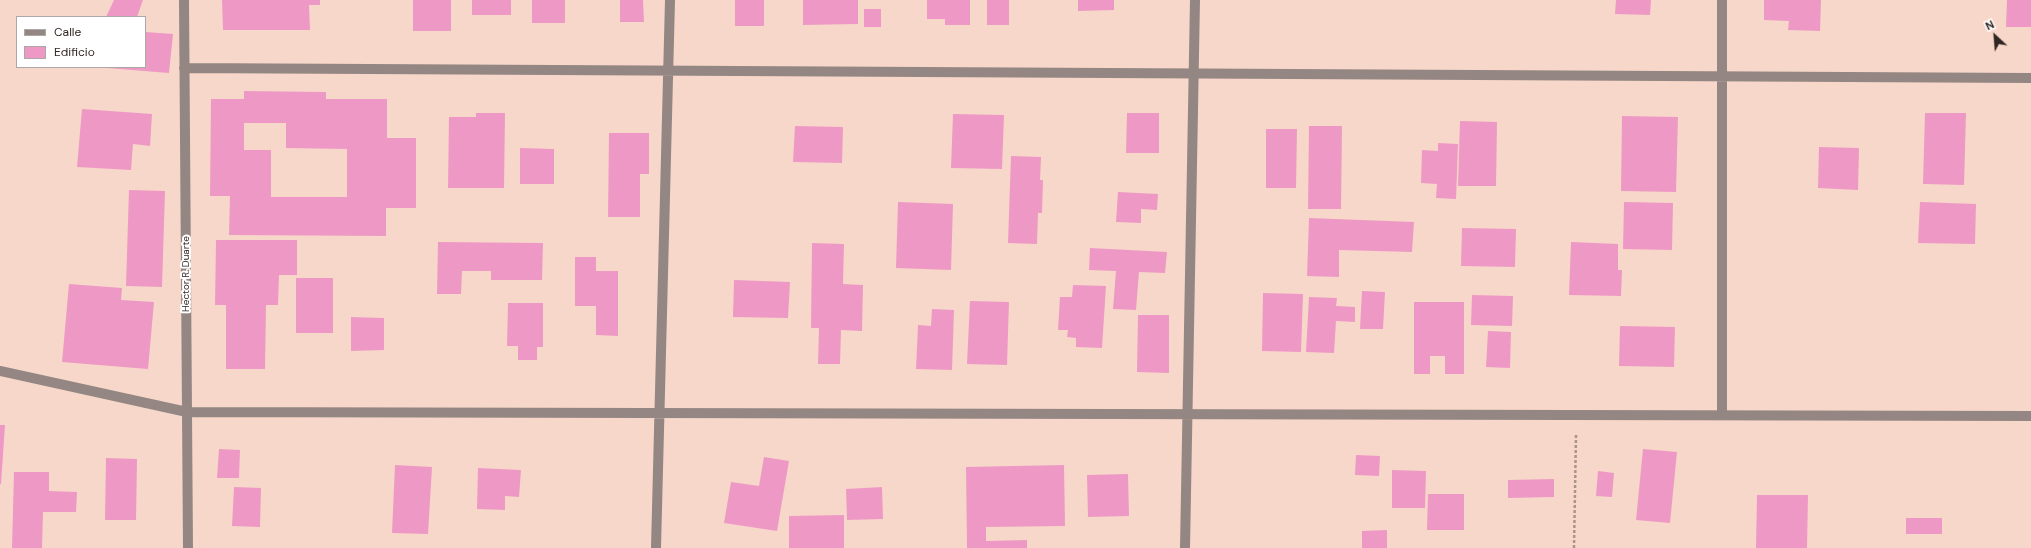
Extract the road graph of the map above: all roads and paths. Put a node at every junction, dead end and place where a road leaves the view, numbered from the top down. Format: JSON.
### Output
{"nodes":[{"id":1,"x":184,"y":0,"type":"edge"},
{"id":2,"x":670,"y":0,"type":"edge"},
{"id":3,"x":1195,"y":0,"type":"edge"},
{"id":4,"x":1722,"y":0,"type":"edge"},
{"id":5,"x":184,"y":68,"type":"junction"},
{"id":6,"x":668,"y":71,"type":"junction"},
{"id":7,"x":1194,"y":74,"type":"junction"},
{"id":8,"x":1722,"y":77,"type":"junction"},
{"id":9,"x":2031,"y":78,"type":"edge"},
{"id":10,"x":0,"y":371,"type":"edge"},
{"id":11,"x":187,"y":412,"type":"junction"},
{"id":12,"x":660,"y":413,"type":"junction"},
{"id":13,"x":1187,"y":414,"type":"junction"},
{"id":14,"x":1576,"y":414,"type":"junction"},
{"id":15,"x":1722,"y":415,"type":"junction"},
{"id":16,"x":2031,"y":416,"type":"edge"},
{"id":17,"x":188,"y":548,"type":"edge"},
{"id":18,"x":656,"y":548,"type":"edge"},
{"id":19,"x":1185,"y":548,"type":"edge"},
{"id":20,"x":1574,"y":548,"type":"edge"}],
"edges":[{"from":1,"to":5,"type":"street","name":"Hector R. Duarte"},
{"from":2,"to":6,"type":"street"},
{"from":3,"to":7,"type":"street"},
{"from":4,"to":8,"type":"street"},
{"from":5,"to":6,"type":"street"},
{"from":5,"to":11,"type":"street","name":"Hector R. Duarte"},
{"from":6,"to":7,"type":"street"},
{"from":6,"to":12,"type":"street"},
{"from":7,"to":8,"type":"street"},
{"from":7,"to":13,"type":"street"},
{"from":8,"to":9,"type":"street"},
{"from":8,"to":15,"type":"street"},
{"from":10,"to":11,"type":"street"},
{"from":11,"to":12,"type":"street"},
{"from":11,"to":17,"type":"street","name":"Hector R. Duarte"},
{"from":12,"to":13,"type":"street"},
{"from":12,"to":18,"type":"street"},
{"from":13,"to":14,"type":"street"},
{"from":13,"to":19,"type":"street"},
{"from":14,"to":15,"type":"street"},
{"from":14,"to":20,"type":"path"},
{"from":15,"to":16,"type":"street"}]}
